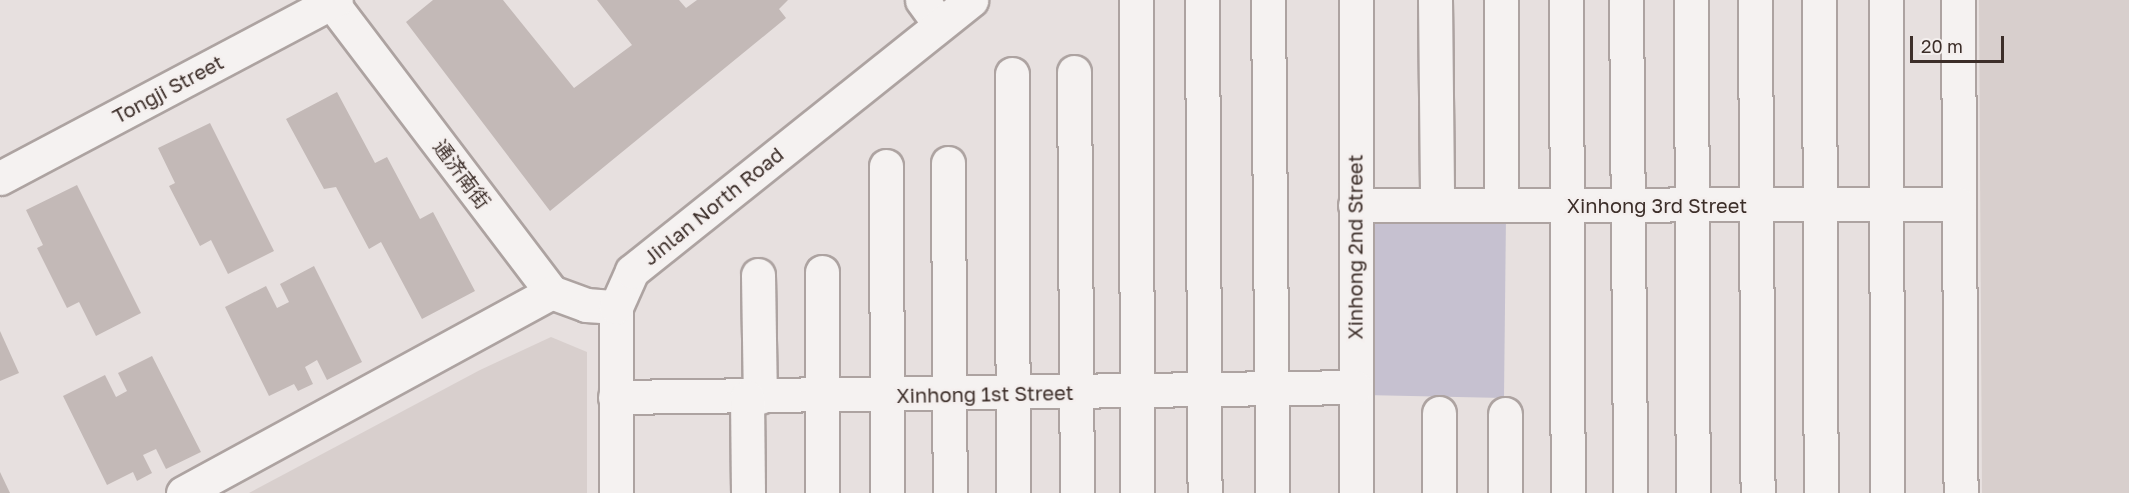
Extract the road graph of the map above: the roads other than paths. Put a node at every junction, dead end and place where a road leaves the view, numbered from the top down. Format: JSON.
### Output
{"nodes":[{"id":1,"x":971,"y":0,"type":"edge"},
{"id":2,"x":1136,"y":0,"type":"edge"},
{"id":3,"x":1202,"y":0,"type":"edge"},
{"id":4,"x":1268,"y":0,"type":"edge"},
{"id":5,"x":1356,"y":0,"type":"edge"},
{"id":6,"x":1435,"y":0,"type":"edge"},
{"id":7,"x":1502,"y":0,"type":"edge"},
{"id":8,"x":1566,"y":0,"type":"edge"},
{"id":9,"x":1626,"y":0,"type":"edge"},
{"id":10,"x":1691,"y":0,"type":"edge"},
{"id":11,"x":1755,"y":0,"type":"edge"},
{"id":12,"x":1819,"y":0,"type":"edge"},
{"id":13,"x":1886,"y":0,"type":"edge"},
{"id":14,"x":1958,"y":0,"type":"edge"},
{"id":15,"x":334,"y":2,"type":"edge"},
{"id":16,"x":931,"y":12,"type":"edge"},
{"id":17,"x":1074,"y":72,"type":"dead end"},
{"id":18,"x":1012,"y":74,"type":"dead end"},
{"id":19,"x":948,"y":163,"type":"dead end"},
{"id":20,"x":886,"y":166,"type":"dead end"},
{"id":21,"x":0,"y":178,"type":"edge"},
{"id":22,"x":1692,"y":204,"type":"junction"},
{"id":23,"x":1756,"y":204,"type":"junction"},
{"id":24,"x":1820,"y":204,"type":"junction"},
{"id":25,"x":1886,"y":204,"type":"junction"},
{"id":26,"x":1959,"y":204,"type":"junction"},
{"id":27,"x":1502,"y":205,"type":"junction"},
{"id":28,"x":1567,"y":205,"type":"junction"},
{"id":29,"x":1628,"y":205,"type":"junction"},
{"id":30,"x":1355,"y":206,"type":"junction"},
{"id":31,"x":1437,"y":206,"type":"junction"},
{"id":32,"x":822,"y":272,"type":"dead end"},
{"id":33,"x":758,"y":275,"type":"dead end"},
{"id":34,"x":551,"y":292,"type":"junction"},
{"id":35,"x":616,"y":307,"type":"junction"},
{"id":36,"x":1355,"y":387,"type":"junction"},
{"id":37,"x":1272,"y":388,"type":"junction"},
{"id":38,"x":1205,"y":390,"type":"junction"},
{"id":39,"x":1136,"y":391,"type":"junction"},
{"id":40,"x":1077,"y":392,"type":"junction"},
{"id":41,"x":1013,"y":393,"type":"junction"},
{"id":42,"x":950,"y":394,"type":"junction"},
{"id":43,"x":887,"y":395,"type":"junction"},
{"id":44,"x":822,"y":396,"type":"junction"},
{"id":45,"x":615,"y":397,"type":"junction"},
{"id":46,"x":754,"y":397,"type":"junction"},
{"id":47,"x":1439,"y":413,"type":"dead end"},
{"id":48,"x":1505,"y":414,"type":"dead end"},
{"id":49,"x":183,"y":493,"type":"edge"},
{"id":50,"x":616,"y":493,"type":"edge"},
{"id":51,"x":748,"y":493,"type":"edge"},
{"id":52,"x":822,"y":493,"type":"edge"},
{"id":53,"x":887,"y":493,"type":"edge"},
{"id":54,"x":950,"y":493,"type":"edge"},
{"id":55,"x":1013,"y":493,"type":"edge"},
{"id":56,"x":1077,"y":493,"type":"edge"},
{"id":57,"x":1137,"y":493,"type":"edge"},
{"id":58,"x":1205,"y":493,"type":"edge"},
{"id":59,"x":1272,"y":493,"type":"edge"},
{"id":60,"x":1356,"y":493,"type":"edge"},
{"id":61,"x":1439,"y":493,"type":"edge"},
{"id":62,"x":1505,"y":493,"type":"edge"},
{"id":63,"x":1568,"y":493,"type":"edge"},
{"id":64,"x":1630,"y":493,"type":"edge"},
{"id":65,"x":1693,"y":493,"type":"edge"},
{"id":66,"x":1758,"y":493,"type":"edge"},
{"id":67,"x":1821,"y":493,"type":"edge"},
{"id":68,"x":1887,"y":493,"type":"edge"},
{"id":69,"x":1961,"y":493,"type":"edge"}],
"edges":[{"from":1,"to":16,"type":"street","name":"Jinlan North Road"},
{"from":2,"to":39,"type":"street"},
{"from":3,"to":38,"type":"street"},
{"from":4,"to":37,"type":"street"},
{"from":5,"to":30,"type":"street","name":"Xinhong 2nd Street"},
{"from":6,"to":31,"type":"street"},
{"from":7,"to":27,"type":"street"},
{"from":8,"to":28,"type":"street"},
{"from":9,"to":29,"type":"street"},
{"from":10,"to":22,"type":"street"},
{"from":11,"to":23,"type":"street"},
{"from":12,"to":24,"type":"street"},
{"from":13,"to":25,"type":"street"},
{"from":14,"to":26,"type":"street"},
{"from":15,"to":21,"type":"street","name":"Tongji Street"},
{"from":15,"to":34,"type":"street","name":"通济南街"},
{"from":16,"to":35,"type":"street","name":"Jinlan North Road"},
{"from":17,"to":40,"type":"street"},
{"from":18,"to":41,"type":"street"},
{"from":19,"to":42,"type":"street"},
{"from":20,"to":43,"type":"street"},
{"from":22,"to":23,"type":"street","name":"Xinhong 3rd Street"},
{"from":22,"to":29,"type":"street","name":"Xinhong 3rd Street"},
{"from":22,"to":65,"type":"street"},
{"from":23,"to":24,"type":"street","name":"Xinhong 3rd Street"},
{"from":23,"to":66,"type":"street"},
{"from":24,"to":25,"type":"street","name":"Xinhong 3rd Street"},
{"from":24,"to":67,"type":"street"},
{"from":25,"to":26,"type":"street","name":"Xinhong 3rd Street"},
{"from":25,"to":68,"type":"street"},
{"from":26,"to":69,"type":"street"},
{"from":27,"to":28,"type":"street","name":"Xinhong 3rd Street"},
{"from":27,"to":31,"type":"street","name":"Xinhong 3rd Street"},
{"from":28,"to":29,"type":"street","name":"Xinhong 3rd Street"},
{"from":28,"to":63,"type":"street"},
{"from":29,"to":64,"type":"street"},
{"from":30,"to":31,"type":"street","name":"Xinhong 3rd Street"},
{"from":30,"to":36,"type":"street","name":"Xinhong 2nd Street"},
{"from":32,"to":44,"type":"street"},
{"from":33,"to":46,"type":"street"},
{"from":34,"to":35,"type":"street"},
{"from":34,"to":49,"type":"street"},
{"from":35,"to":45,"type":"street","name":"Jinlan North Road"},
{"from":36,"to":37,"type":"street","name":"Xinhong 1st Street"},
{"from":36,"to":60,"type":"street","name":"Xinhong 2nd Street"},
{"from":37,"to":38,"type":"street","name":"Xinhong 1st Street"},
{"from":37,"to":59,"type":"street"},
{"from":38,"to":39,"type":"street","name":"Xinhong 1st Street"},
{"from":38,"to":58,"type":"street"},
{"from":39,"to":40,"type":"street","name":"Xinhong 1st Street"},
{"from":39,"to":57,"type":"street"},
{"from":40,"to":41,"type":"street","name":"Xinhong 1st Street"},
{"from":40,"to":56,"type":"street"},
{"from":41,"to":42,"type":"street","name":"Xinhong 1st Street"},
{"from":41,"to":55,"type":"street"},
{"from":42,"to":43,"type":"street","name":"Xinhong 1st Street"},
{"from":42,"to":54,"type":"street"},
{"from":43,"to":44,"type":"street","name":"Xinhong 1st Street"},
{"from":43,"to":53,"type":"street"},
{"from":44,"to":46,"type":"street","name":"Xinhong 1st Street"},
{"from":44,"to":52,"type":"street"},
{"from":45,"to":46,"type":"street","name":"Xinhong 1st Street"},
{"from":45,"to":50,"type":"street","name":"Jinlan North Road"},
{"from":46,"to":51,"type":"street"},
{"from":47,"to":61,"type":"street"},
{"from":48,"to":62,"type":"street"}]}
